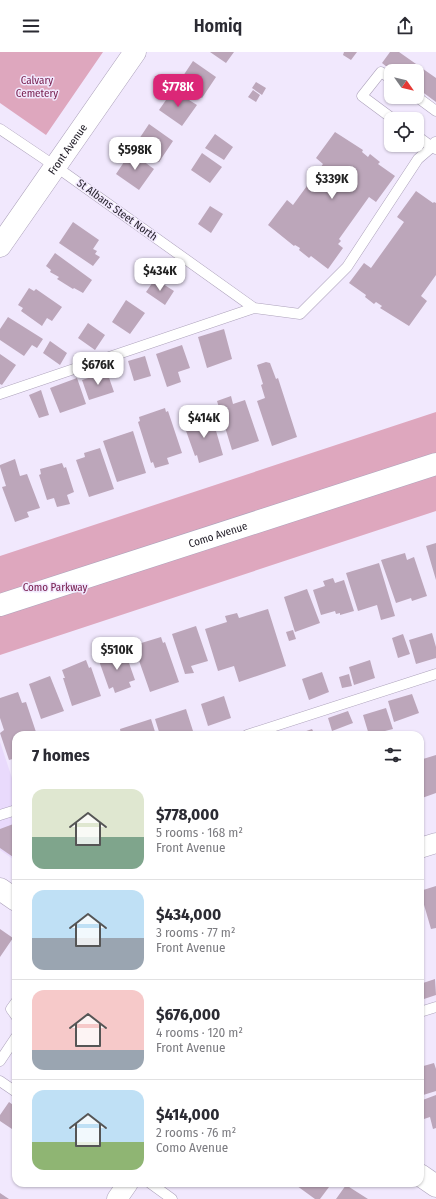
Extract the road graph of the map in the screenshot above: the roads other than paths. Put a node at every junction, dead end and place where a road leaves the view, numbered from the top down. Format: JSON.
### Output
{"nodes":[{"id":1,"x":135,"y":52,"type":"edge"},
{"id":2,"x":384,"y":74,"type":"edge"},
{"id":3,"x":424,"y":103,"type":"edge"},
{"id":4,"x":436,"y":111,"type":"edge"},
{"id":5,"x":384,"y":112,"type":"edge"},
{"id":6,"x":0,"y":129,"type":"edge"},
{"id":7,"x":424,"y":140,"type":"edge"},
{"id":8,"x":435,"y":146,"type":"edge"},
{"id":9,"x":55,"y":166,"type":"junction"},
{"id":10,"x":0,"y":246,"type":"edge"},
{"id":11,"x":254,"y":308,"type":"junction"},
{"id":12,"x":0,"y":394,"type":"edge"},
{"id":13,"x":436,"y":464,"type":"edge"},
{"id":14,"x":0,"y":605,"type":"edge"},
{"id":15,"x":436,"y":674,"type":"edge"},
{"id":16,"x":259,"y":731,"type":"edge"},
{"id":17,"x":12,"y":811,"type":"edge"},
{"id":18,"x":0,"y":815,"type":"edge"},
{"id":19,"x":436,"y":843,"type":"edge"},
{"id":20,"x":424,"y":847,"type":"edge"},
{"id":21,"x":0,"y":889,"type":"edge"},
{"id":22,"x":12,"y":897,"type":"edge"},
{"id":23,"x":436,"y":1007,"type":"edge"},
{"id":24,"x":424,"y":1011,"type":"edge"},
{"id":25,"x":12,"y":1043,"type":"edge"},
{"id":26,"x":0,"y":1062,"type":"edge"},
{"id":27,"x":1,"y":1083,"type":"edge"},
{"id":28,"x":12,"y":1090,"type":"edge"},
{"id":29,"x":436,"y":1172,"type":"edge"},
{"id":30,"x":424,"y":1175,"type":"edge"},
{"id":31,"x":424,"y":1178,"type":"edge"},
{"id":32,"x":436,"y":1186,"type":"edge"},
{"id":33,"x":125,"y":1187,"type":"edge"},
{"id":34,"x":156,"y":1187,"type":"edge"},
{"id":35,"x":117,"y":1199,"type":"edge"},
{"id":36,"x":172,"y":1199,"type":"edge"}],
"edges":[{"from":1,"to":9,"type":"street","name":"Front Avenue"},
{"from":2,"to":5,"type":"lane"},
{"from":3,"to":4,"type":"lane"},
{"from":6,"to":9,"type":"lane","name":"St Albans Steet North"},
{"from":7,"to":8,"type":"lane"},
{"from":8,"to":11,"type":"lane","name":"St Albans Steet North"},
{"from":9,"to":10,"type":"street","name":"Front Avenue"},
{"from":9,"to":11,"type":"lane","name":"St Albans Steet North"},
{"from":11,"to":12,"type":"lane"},
{"from":13,"to":14,"type":"street","name":"Como Avenue"},
{"from":15,"to":16,"type":"lane"},
{"from":17,"to":18,"type":"lane"},
{"from":19,"to":20,"type":"street"},
{"from":21,"to":22,"type":"street"},
{"from":23,"to":24,"type":"lane"},
{"from":25,"to":26,"type":"lane"},
{"from":27,"to":28,"type":"lane"},
{"from":29,"to":30,"type":"street"},
{"from":31,"to":32,"type":"street"},
{"from":33,"to":35,"type":"street"},
{"from":34,"to":36,"type":"lane"}]}
